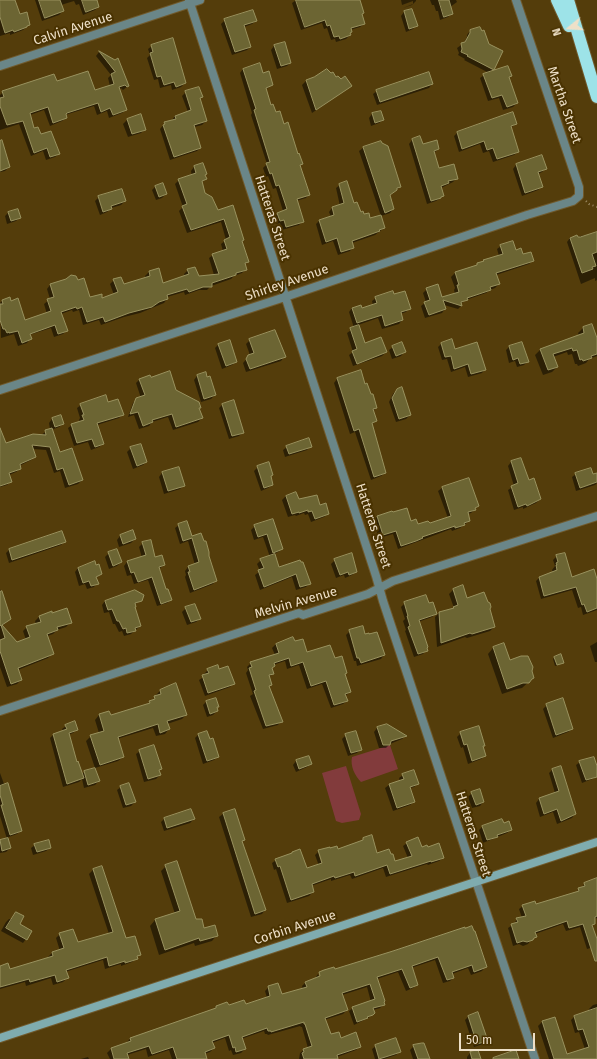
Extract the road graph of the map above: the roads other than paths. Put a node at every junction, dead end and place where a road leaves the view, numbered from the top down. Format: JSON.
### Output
{"nodes":[{"id":1,"x":200,"y":0,"type":"edge"},
{"id":2,"x":516,"y":0,"type":"edge"},
{"id":3,"x":557,"y":0,"type":"edge"},
{"id":4,"x":568,"y":0,"type":"edge"},
{"id":5,"x":190,"y":1,"type":"edge"},
{"id":6,"x":0,"y":66,"type":"edge"},
{"id":7,"x":591,"y":76,"type":"junction"},
{"id":8,"x":597,"y":97,"type":"edge"},
{"id":9,"x":579,"y":196,"type":"joint"},
{"id":10,"x":285,"y":297,"type":"junction"},
{"id":11,"x":0,"y":390,"type":"edge"},
{"id":12,"x":597,"y":516,"type":"edge"},
{"id":13,"x":379,"y":588,"type":"junction"},
{"id":14,"x":0,"y":711,"type":"edge"},
{"id":15,"x":597,"y":842,"type":"edge"},
{"id":16,"x":476,"y":882,"type":"junction"},
{"id":17,"x":0,"y":1038,"type":"edge"},
{"id":18,"x":535,"y":1059,"type":"edge"}],
"edges":[{"from":1,"to":5,"type":"street","name":"Calvin Avenue"},
{"from":2,"to":9,"type":"street","name":"Martha Street"},
{"from":3,"to":7,"type":"highway"},
{"from":4,"to":7,"type":"highway"},
{"from":5,"to":6,"type":"street","name":"Calvin Avenue"},
{"from":5,"to":10,"type":"street","name":"Hatteras Street"},
{"from":7,"to":8,"type":"highway"},
{"from":9,"to":10,"type":"street","name":"Shirley Avenue"},
{"from":10,"to":11,"type":"street","name":"Shirley Avenue"},
{"from":10,"to":13,"type":"street","name":"Hatteras Street"},
{"from":12,"to":13,"type":"street","name":"Melvin Avenue"},
{"from":13,"to":14,"type":"street","name":"Melvin Avenue"},
{"from":13,"to":16,"type":"street","name":"Hatteras Street"},
{"from":15,"to":16,"type":"main road","name":"Corbin Avenue"},
{"from":16,"to":17,"type":"main road","name":"Corbin Avenue"},
{"from":16,"to":18,"type":"street","name":"Hatteras Street"}]}
